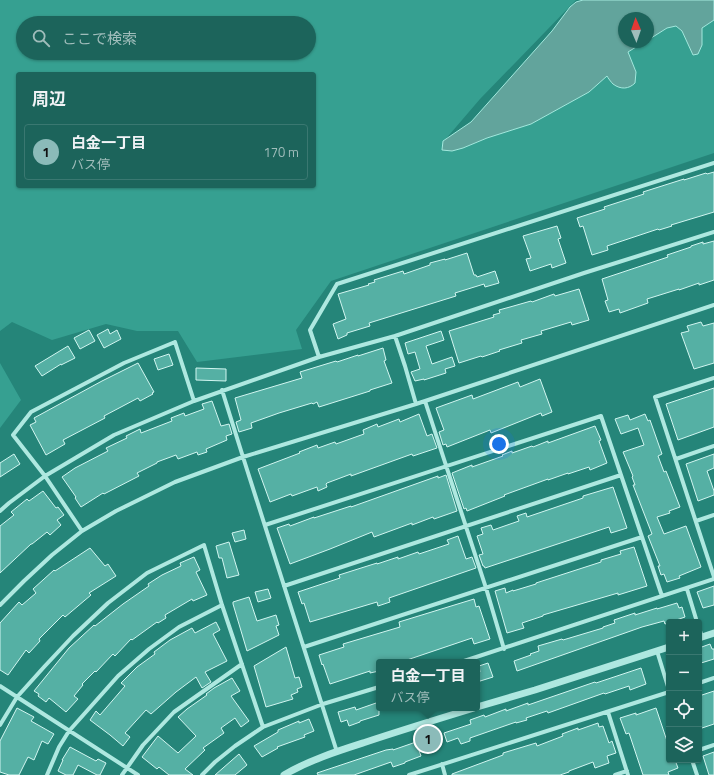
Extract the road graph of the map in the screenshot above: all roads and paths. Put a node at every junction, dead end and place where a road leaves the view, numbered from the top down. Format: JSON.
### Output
{"nodes":[{"id":1,"x":714,"y":163,"type":"edge"},
{"id":2,"x":714,"y":232,"type":"edge"},
{"id":3,"x":714,"y":305,"type":"edge"},
{"id":4,"x":395,"y":336,"type":"junction"},
{"id":5,"x":319,"y":357,"type":"junction"},
{"id":6,"x":714,"y":378,"type":"edge"},
{"id":7,"x":222,"y":390,"type":"junction"},
{"id":8,"x":194,"y":401,"type":"junction"},
{"id":9,"x":425,"y":401,"type":"junction"},
{"id":10,"x":416,"y":404,"type":"junction"},
{"id":11,"x":714,"y":446,"type":"edge"},
{"id":12,"x":243,"y":457,"type":"junction"},
{"id":13,"x":676,"y":459,"type":"junction"},
{"id":14,"x":446,"y":466,"type":"junction"},
{"id":15,"x":621,"y":475,"type":"junction"},
{"id":16,"x":45,"y":476,"type":"junction"},
{"id":17,"x":0,"y":511,"type":"edge"},
{"id":18,"x":714,"y":515,"type":"edge"},
{"id":19,"x":696,"y":521,"type":"junction"},
{"id":20,"x":265,"y":525,"type":"junction"},
{"id":21,"x":466,"y":526,"type":"junction"},
{"id":22,"x":82,"y":531,"type":"junction"},
{"id":23,"x":642,"y":537,"type":"junction"},
{"id":24,"x":714,"y":578,"type":"edge"},
{"id":25,"x":284,"y":586,"type":"junction"},
{"id":26,"x":486,"y":588,"type":"junction"},
{"id":27,"x":687,"y":589,"type":"junction"},
{"id":28,"x":662,"y":596,"type":"junction"},
{"id":29,"x":0,"y":605,"type":"edge"},
{"id":30,"x":222,"y":605,"type":"junction"},
{"id":31,"x":696,"y":619,"type":"edge"},
{"id":32,"x":714,"y":633,"type":"edge"},
{"id":33,"x":702,"y":636,"type":"edge"},
{"id":34,"x":304,"y":647,"type":"junction"},
{"id":35,"x":666,"y":648,"type":"edge"},
{"id":36,"x":504,"y":649,"type":"junction"},
{"id":37,"x":657,"y":651,"type":"junction"},
{"id":38,"x":471,"y":659,"type":"edge"},
{"id":39,"x":242,"y":664,"type":"junction"},
{"id":40,"x":714,"y":678,"type":"edge"},
{"id":41,"x":666,"y":681,"type":"edge"},
{"id":42,"x":702,"y":681,"type":"edge"},
{"id":43,"x":0,"y":686,"type":"edge"},
{"id":44,"x":376,"y":688,"type":"edge"},
{"id":45,"x":666,"y":692,"type":"edge"},
{"id":46,"x":17,"y":697,"type":"junction"},
{"id":47,"x":323,"y":704,"type":"junction"},
{"id":48,"x":480,"y":706,"type":"edge"},
{"id":49,"x":464,"y":711,"type":"edge"},
{"id":50,"x":608,"y":712,"type":"junction"},
{"id":51,"x":0,"y":725,"type":"edge"},
{"id":52,"x":263,"y":726,"type":"junction"},
{"id":53,"x":69,"y":731,"type":"junction"},
{"id":54,"x":714,"y":744,"type":"edge"},
{"id":55,"x":702,"y":749,"type":"edge"},
{"id":56,"x":338,"y":752,"type":"junction"},
{"id":57,"x":693,"y":763,"type":"edge"},
{"id":58,"x":442,"y":764,"type":"junction"},
{"id":59,"x":127,"y":767,"type":"junction"},
{"id":60,"x":627,"y":773,"type":"edge"},
{"id":61,"x":47,"y":775,"type":"edge"},
{"id":62,"x":122,"y":775,"type":"edge"},
{"id":63,"x":138,"y":775,"type":"edge"},
{"id":64,"x":202,"y":775,"type":"edge"},
{"id":65,"x":284,"y":775,"type":"edge"},
{"id":66,"x":409,"y":775,"type":"edge"},
{"id":67,"x":445,"y":775,"type":"edge"},
{"id":68,"x":614,"y":775,"type":"edge"},
{"id":69,"x":697,"y":775,"type":"edge"}],
"edges":[{"from":1,"to":5,"type":"street"},
{"from":2,"to":4,"type":"street"},
{"from":3,"to":9,"type":"street"},
{"from":4,"to":5,"type":"street"},
{"from":4,"to":10,"type":"street"},
{"from":5,"to":7,"type":"street"},
{"from":6,"to":13,"type":"street"},
{"from":7,"to":8,"type":"street"},
{"from":7,"to":12,"type":"street"},
{"from":8,"to":16,"type":"street"},
{"from":8,"to":16,"type":"street"},
{"from":9,"to":10,"type":"street"},
{"from":9,"to":14,"type":"street"},
{"from":10,"to":12,"type":"street"},
{"from":11,"to":13,"type":"street"},
{"from":12,"to":20,"type":"street"},
{"from":12,"to":22,"type":"street"},
{"from":13,"to":19,"type":"street"},
{"from":14,"to":15,"type":"street"},
{"from":14,"to":20,"type":"street"},
{"from":14,"to":21,"type":"street"},
{"from":15,"to":21,"type":"street"},
{"from":15,"to":23,"type":"street"},
{"from":16,"to":17,"type":"street"},
{"from":16,"to":22,"type":"street"},
{"from":18,"to":19,"type":"street"},
{"from":19,"to":24,"type":"street"},
{"from":20,"to":25,"type":"street"},
{"from":21,"to":25,"type":"street"},
{"from":21,"to":26,"type":"street"},
{"from":22,"to":29,"type":"street"},
{"from":23,"to":26,"type":"street"},
{"from":23,"to":28,"type":"street"},
{"from":24,"to":27,"type":"street"},
{"from":25,"to":34,"type":"street"},
{"from":26,"to":34,"type":"street"},
{"from":26,"to":36,"type":"street"},
{"from":27,"to":28,"type":"street"},
{"from":27,"to":31,"type":"street"},
{"from":28,"to":36,"type":"street"},
{"from":30,"to":39,"type":"street"},
{"from":30,"to":46,"type":"street"},
{"from":30,"to":53,"type":"street"},
{"from":32,"to":33,"type":"street"},
{"from":34,"to":47,"type":"street"},
{"from":35,"to":37,"type":"street"},
{"from":36,"to":38,"type":"street"},
{"from":37,"to":41,"type":"street"},
{"from":37,"to":48,"type":"street"},
{"from":39,"to":52,"type":"street"},
{"from":39,"to":59,"type":"street"},
{"from":40,"to":42,"type":"street"},
{"from":43,"to":46,"type":"street"},
{"from":44,"to":47,"type":"street"},
{"from":45,"to":50,"type":"street"},
{"from":46,"to":51,"type":"street"},
{"from":46,"to":53,"type":"street"},
{"from":47,"to":52,"type":"street"},
{"from":47,"to":56,"type":"street"},
{"from":49,"to":56,"type":"street"},
{"from":50,"to":58,"type":"street"},
{"from":50,"to":60,"type":"street"},
{"from":52,"to":64,"type":"street"},
{"from":53,"to":59,"type":"street"},
{"from":53,"to":61,"type":"street"},
{"from":54,"to":55,"type":"street"},
{"from":56,"to":65,"type":"street"},
{"from":57,"to":69,"type":"street"},
{"from":58,"to":66,"type":"street"},
{"from":58,"to":67,"type":"street"},
{"from":59,"to":62,"type":"street"},
{"from":59,"to":63,"type":"street"},
{"from":60,"to":68,"type":"street"}]}
